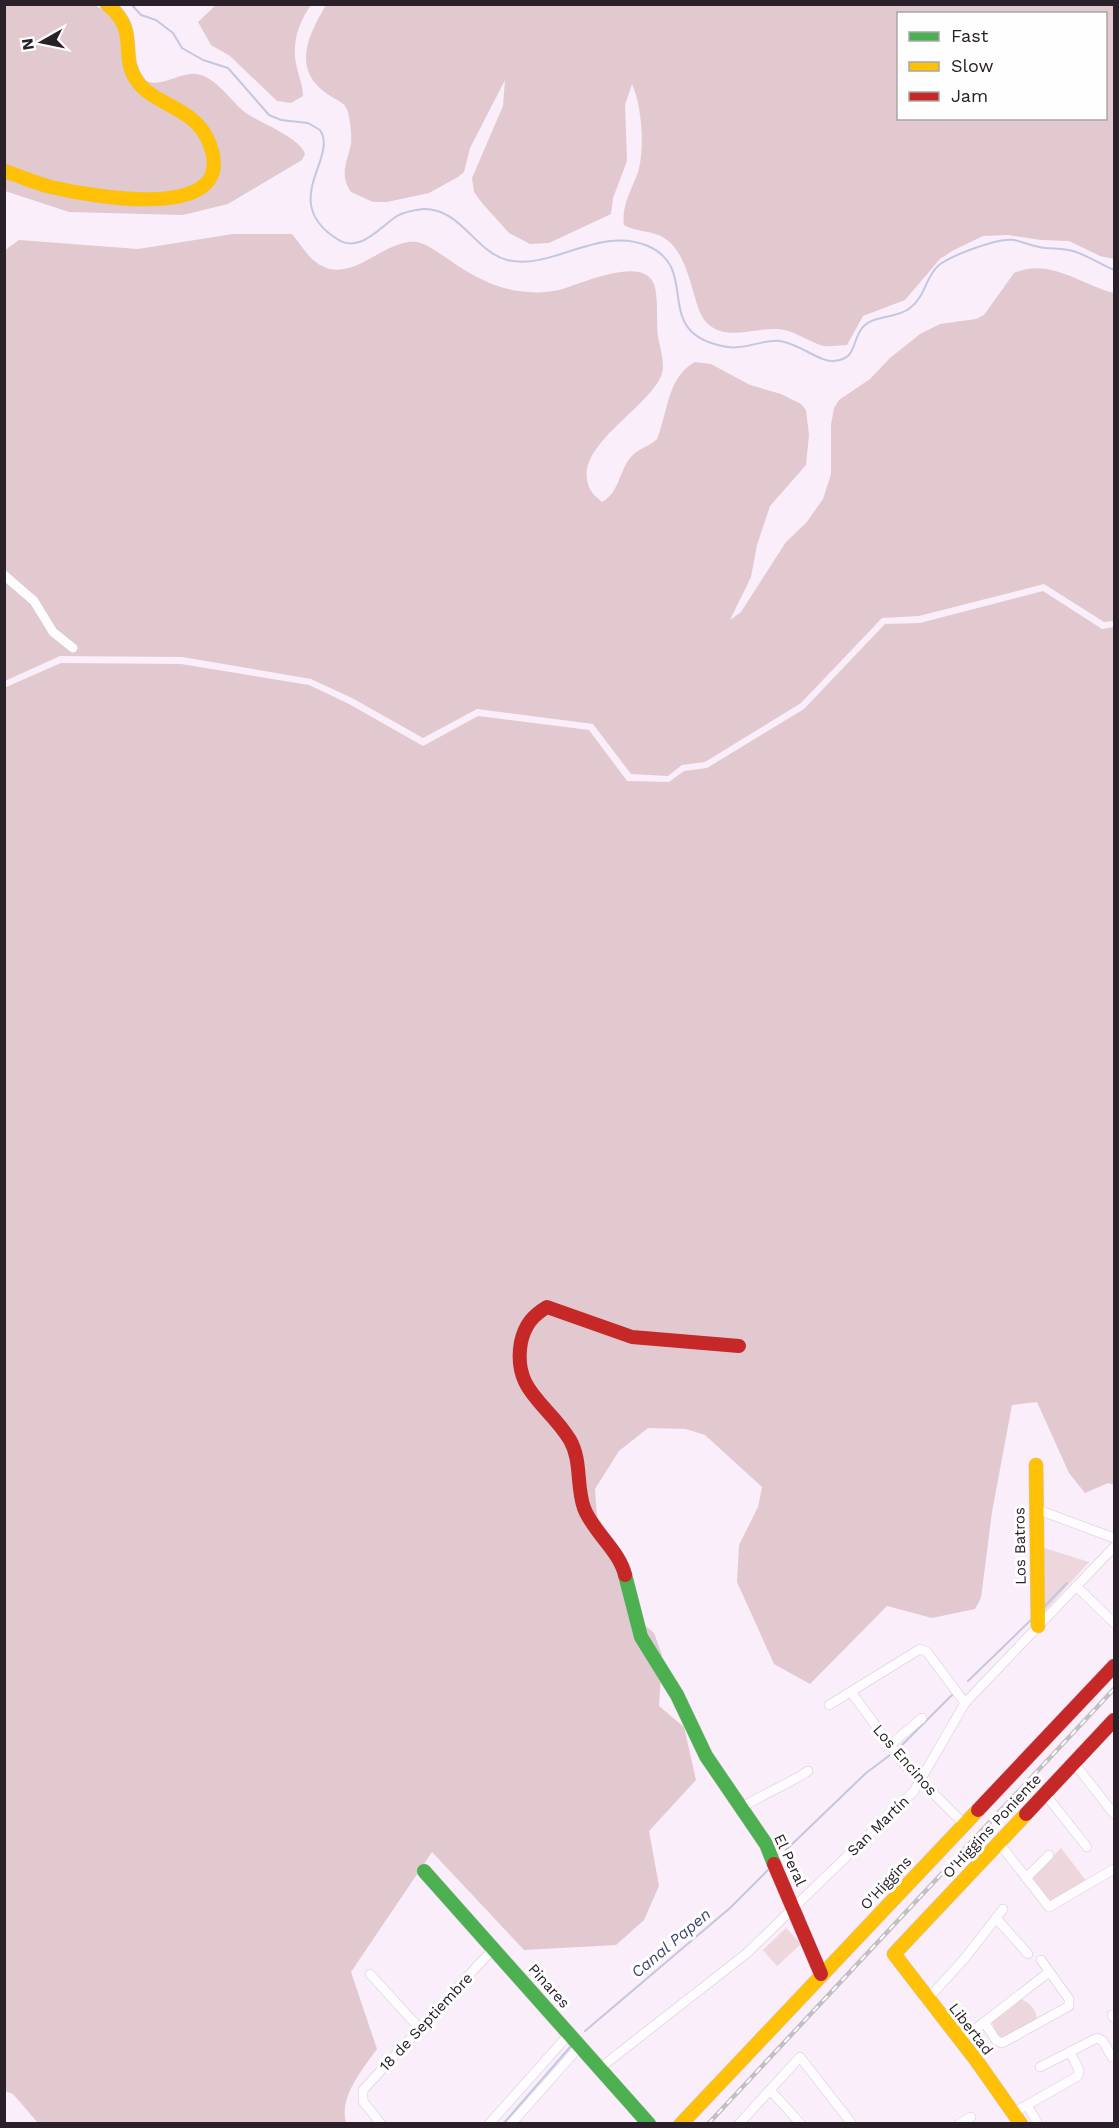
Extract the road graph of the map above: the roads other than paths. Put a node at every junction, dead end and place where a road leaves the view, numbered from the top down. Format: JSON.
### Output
{"nodes":[{"id":1,"x":107,"y":4,"type":"edge"},
{"id":2,"x":4,"y":171,"type":"edge"},
{"id":3,"x":4,"y":575,"type":"edge"},
{"id":4,"x":73,"y":648,"type":"dead end"},
{"id":5,"x":739,"y":1346,"type":"dead end"},
{"id":6,"x":1036,"y":1465,"type":"dead end"},
{"id":7,"x":1036,"y":1509,"type":"junction"},
{"id":8,"x":1114,"y":1538,"type":"edge"},
{"id":9,"x":1114,"y":1547,"type":"edge"},
{"id":10,"x":1076,"y":1586,"type":"junction"},
{"id":11,"x":1114,"y":1623,"type":"edge"},
{"id":12,"x":1038,"y":1626,"type":"junction"},
{"id":13,"x":1114,"y":1666,"type":"edge"},
{"id":14,"x":851,"y":1692,"type":"junction"},
{"id":15,"x":965,"y":1703,"type":"junction"},
{"id":16,"x":829,"y":1706,"type":"dead end"},
{"id":17,"x":922,"y":1718,"type":"dead end"},
{"id":18,"x":1114,"y":1720,"type":"edge"},
{"id":19,"x":889,"y":1746,"type":"junction"},
{"id":20,"x":1074,"y":1763,"type":"junction"},
{"id":21,"x":808,"y":1772,"type":"dead end"},
{"id":22,"x":921,"y":1782,"type":"junction"},
{"id":23,"x":1045,"y":1794,"type":"junction"},
{"id":24,"x":742,"y":1808,"type":"junction"},
{"id":25,"x":1114,"y":1814,"type":"edge"},
{"id":26,"x":964,"y":1824,"type":"junction"},
{"id":27,"x":999,"y":1843,"type":"junction"},
{"id":28,"x":1087,"y":1847,"type":"dead end"},
{"id":29,"x":1049,"y":1855,"type":"dead end"},
{"id":30,"x":1114,"y":1869,"type":"edge"},
{"id":31,"x":424,"y":1871,"type":"dead end"},
{"id":32,"x":1026,"y":1878,"type":"junction"},
{"id":33,"x":794,"y":1908,"type":"junction"},
{"id":34,"x":1003,"y":1909,"type":"dead end"},
{"id":35,"x":996,"y":1918,"type":"junction"},
{"id":36,"x":493,"y":1949,"type":"junction"},
{"id":37,"x":1028,"y":1954,"type":"dead end"},
{"id":38,"x":894,"y":1956,"type":"joint"},
{"id":39,"x":1041,"y":1960,"type":"dead end"},
{"id":40,"x":1049,"y":1972,"type":"junction"},
{"id":41,"x":370,"y":1974,"type":"dead end"},
{"id":42,"x":821,"y":1974,"type":"junction"},
{"id":43,"x":927,"y":2000,"type":"junction"},
{"id":44,"x":984,"y":2022,"type":"junction"},
{"id":45,"x":421,"y":2030,"type":"junction"},
{"id":46,"x":570,"y":2033,"type":"junction"},
{"id":47,"x":960,"y":2041,"type":"junction"},
{"id":48,"x":581,"y":2045,"type":"junction"},
{"id":49,"x":1070,"y":2052,"type":"junction"},
{"id":50,"x":1112,"y":2057,"type":"dead end"},
{"id":51,"x":600,"y":2067,"type":"junction"},
{"id":52,"x":1040,"y":2067,"type":"dead end"},
{"id":53,"x":770,"y":2090,"type":"junction"},
{"id":54,"x":1027,"y":2105,"type":"junction"},
{"id":55,"x":746,"y":2116,"type":"junction"},
{"id":56,"x":971,"y":2117,"type":"dead end"},
{"id":57,"x":1017,"y":2118,"type":"edge"},
{"id":58,"x":1037,"y":2122,"type":"dead end"},
{"id":59,"x":381,"y":2124,"type":"edge"},
{"id":60,"x":489,"y":2124,"type":"edge"},
{"id":61,"x":511,"y":2124,"type":"edge"},
{"id":62,"x":649,"y":2124,"type":"edge"},
{"id":63,"x":681,"y":2124,"type":"edge"},
{"id":64,"x":739,"y":2124,"type":"edge"},
{"id":65,"x":753,"y":2124,"type":"edge"},
{"id":66,"x":801,"y":2124,"type":"edge"},
{"id":67,"x":852,"y":2124,"type":"edge"},
{"id":68,"x":959,"y":2124,"type":"edge"}],
"edges":[{"from":1,"to":2,"type":"street"},
{"from":3,"to":4,"type":"street"},
{"from":5,"to":24,"type":"street","name":"El Peral"},
{"from":6,"to":7,"type":"street","name":"Los Batros"},
{"from":7,"to":8,"type":"street"},
{"from":7,"to":12,"type":"street","name":"Los Batros"},
{"from":9,"to":10,"type":"street","name":"San Martín"},
{"from":10,"to":11,"type":"street"},
{"from":10,"to":12,"type":"street","name":"San Martín"},
{"from":12,"to":15,"type":"street","name":"San Martín"},
{"from":13,"to":26,"type":"street","name":"O'Higgins"},
{"from":14,"to":15,"type":"street"},
{"from":14,"to":16,"type":"street"},
{"from":14,"to":19,"type":"street","name":"Los Encinos"},
{"from":15,"to":22,"type":"street","name":"San Martín"},
{"from":17,"to":19,"type":"street"},
{"from":18,"to":20,"type":"street","name":"O'Higgins Poniente"},
{"from":19,"to":22,"type":"street","name":"Los Encinos"},
{"from":20,"to":23,"type":"street","name":"O'Higgins Poniente"},
{"from":20,"to":25,"type":"street"},
{"from":21,"to":24,"type":"street"},
{"from":22,"to":26,"type":"street","name":"Los Encinos"},
{"from":22,"to":33,"type":"street","name":"San Martín"},
{"from":23,"to":27,"type":"street","name":"O'Higgins Poniente"},
{"from":23,"to":28,"type":"street"},
{"from":24,"to":33,"type":"street","name":"El Peral"},
{"from":26,"to":42,"type":"street","name":"O'Higgins"},
{"from":27,"to":32,"type":"street"},
{"from":27,"to":38,"type":"street","name":"O'Higgins Poniente"},
{"from":29,"to":32,"type":"street"},
{"from":30,"to":32,"type":"street"},
{"from":31,"to":36,"type":"street","name":"Pinares"},
{"from":33,"to":42,"type":"street","name":"El Peral"},
{"from":33,"to":51,"type":"street","name":"San Martín"},
{"from":34,"to":35,"type":"street"},
{"from":35,"to":37,"type":"street"},
{"from":35,"to":43,"type":"street"},
{"from":36,"to":45,"type":"street","name":"18 de Septiembre"},
{"from":36,"to":46,"type":"street","name":"Pinares"},
{"from":38,"to":43,"type":"street","name":"Libertad"},
{"from":39,"to":40,"type":"street"},
{"from":40,"to":44,"type":"street"},
{"from":40,"to":44,"type":"street"},
{"from":41,"to":45,"type":"street"},
{"from":42,"to":63,"type":"street","name":"O'Higgins"},
{"from":43,"to":47,"type":"street","name":"Libertad"},
{"from":44,"to":47,"type":"street"},
{"from":45,"to":59,"type":"street","name":"18 de Septiembre"},
{"from":46,"to":48,"type":"street","name":"Pinares"},
{"from":46,"to":60,"type":"street"},
{"from":47,"to":57,"type":"street","name":"Libertad"},
{"from":48,"to":51,"type":"street","name":"Pinares"},
{"from":48,"to":61,"type":"street"},
{"from":49,"to":50,"type":"street"},
{"from":49,"to":52,"type":"street"},
{"from":49,"to":54,"type":"street"},
{"from":51,"to":62,"type":"street","name":"Pinares"},
{"from":53,"to":55,"type":"street"},
{"from":53,"to":66,"type":"street"},
{"from":53,"to":67,"type":"street"},
{"from":54,"to":57,"type":"street"},
{"from":54,"to":58,"type":"street"},
{"from":55,"to":64,"type":"street"},
{"from":55,"to":65,"type":"street"},
{"from":56,"to":68,"type":"street"}]}
